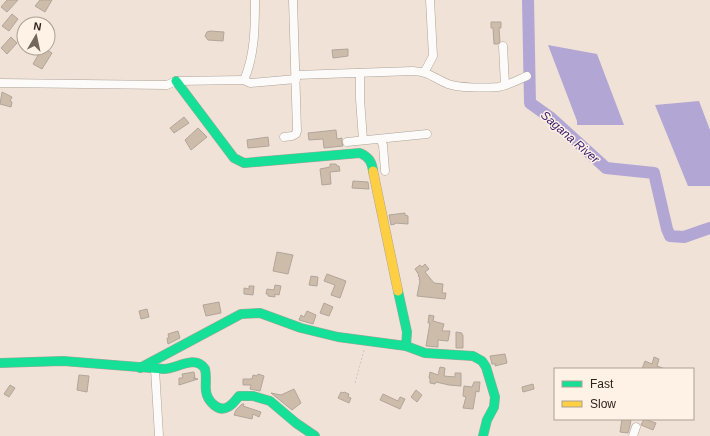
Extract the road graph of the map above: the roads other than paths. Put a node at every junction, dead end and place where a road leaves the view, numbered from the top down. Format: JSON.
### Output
{"nodes":[{"id":1,"x":255,"y":0,"type":"edge"},
{"id":2,"x":293,"y":0,"type":"edge"},
{"id":3,"x":430,"y":0,"type":"edge"},
{"id":4,"x":503,"y":46,"type":"dead end"},
{"id":5,"x":425,"y":71,"type":"junction"},
{"id":6,"x":360,"y":72,"type":"junction"},
{"id":7,"x":527,"y":76,"type":"dead end"},
{"id":8,"x":296,"y":77,"type":"junction"},
{"id":9,"x":244,"y":80,"type":"junction"},
{"id":10,"x":176,"y":81,"type":"junction"},
{"id":11,"x":0,"y":83,"type":"edge"},
{"id":12,"x":505,"y":85,"type":"junction"},
{"id":13,"x":427,"y":134,"type":"dead end"},
{"id":14,"x":284,"y":137,"type":"dead end"},
{"id":15,"x":380,"y":139,"type":"junction"},
{"id":16,"x":363,"y":140,"type":"junction"},
{"id":17,"x":347,"y":142,"type":"dead end"},
{"id":18,"x":385,"y":170,"type":"dead end"},
{"id":19,"x":406,"y":346,"type":"junction"},
{"id":20,"x":0,"y":363,"type":"edge"},
{"id":21,"x":140,"y":368,"type":"junction"},
{"id":22,"x":155,"y":369,"type":"junction"},
{"id":23,"x":636,"y":427,"type":"dead end"},
{"id":24,"x":159,"y":436,"type":"edge"},
{"id":25,"x":315,"y":436,"type":"edge"},
{"id":26,"x":483,"y":436,"type":"edge"},
{"id":27,"x":633,"y":436,"type":"edge"}],
"edges":[{"from":1,"to":9,"type":"street"},
{"from":2,"to":8,"type":"street"},
{"from":3,"to":5,"type":"street"},
{"from":4,"to":12,"type":"street"},
{"from":5,"to":6,"type":"street"},
{"from":5,"to":12,"type":"street"},
{"from":6,"to":8,"type":"street"},
{"from":6,"to":16,"type":"street"},
{"from":7,"to":12,"type":"street"},
{"from":8,"to":9,"type":"street"},
{"from":8,"to":14,"type":"street"},
{"from":9,"to":10,"type":"street"},
{"from":10,"to":11,"type":"street"},
{"from":10,"to":19,"type":"street"},
{"from":13,"to":15,"type":"street"},
{"from":15,"to":16,"type":"street"},
{"from":15,"to":18,"type":"street"},
{"from":16,"to":17,"type":"street"},
{"from":19,"to":21,"type":"street"},
{"from":19,"to":26,"type":"street"},
{"from":20,"to":21,"type":"street"},
{"from":21,"to":22,"type":"street"},
{"from":22,"to":24,"type":"street"},
{"from":22,"to":25,"type":"street"},
{"from":23,"to":27,"type":"street"}]}
